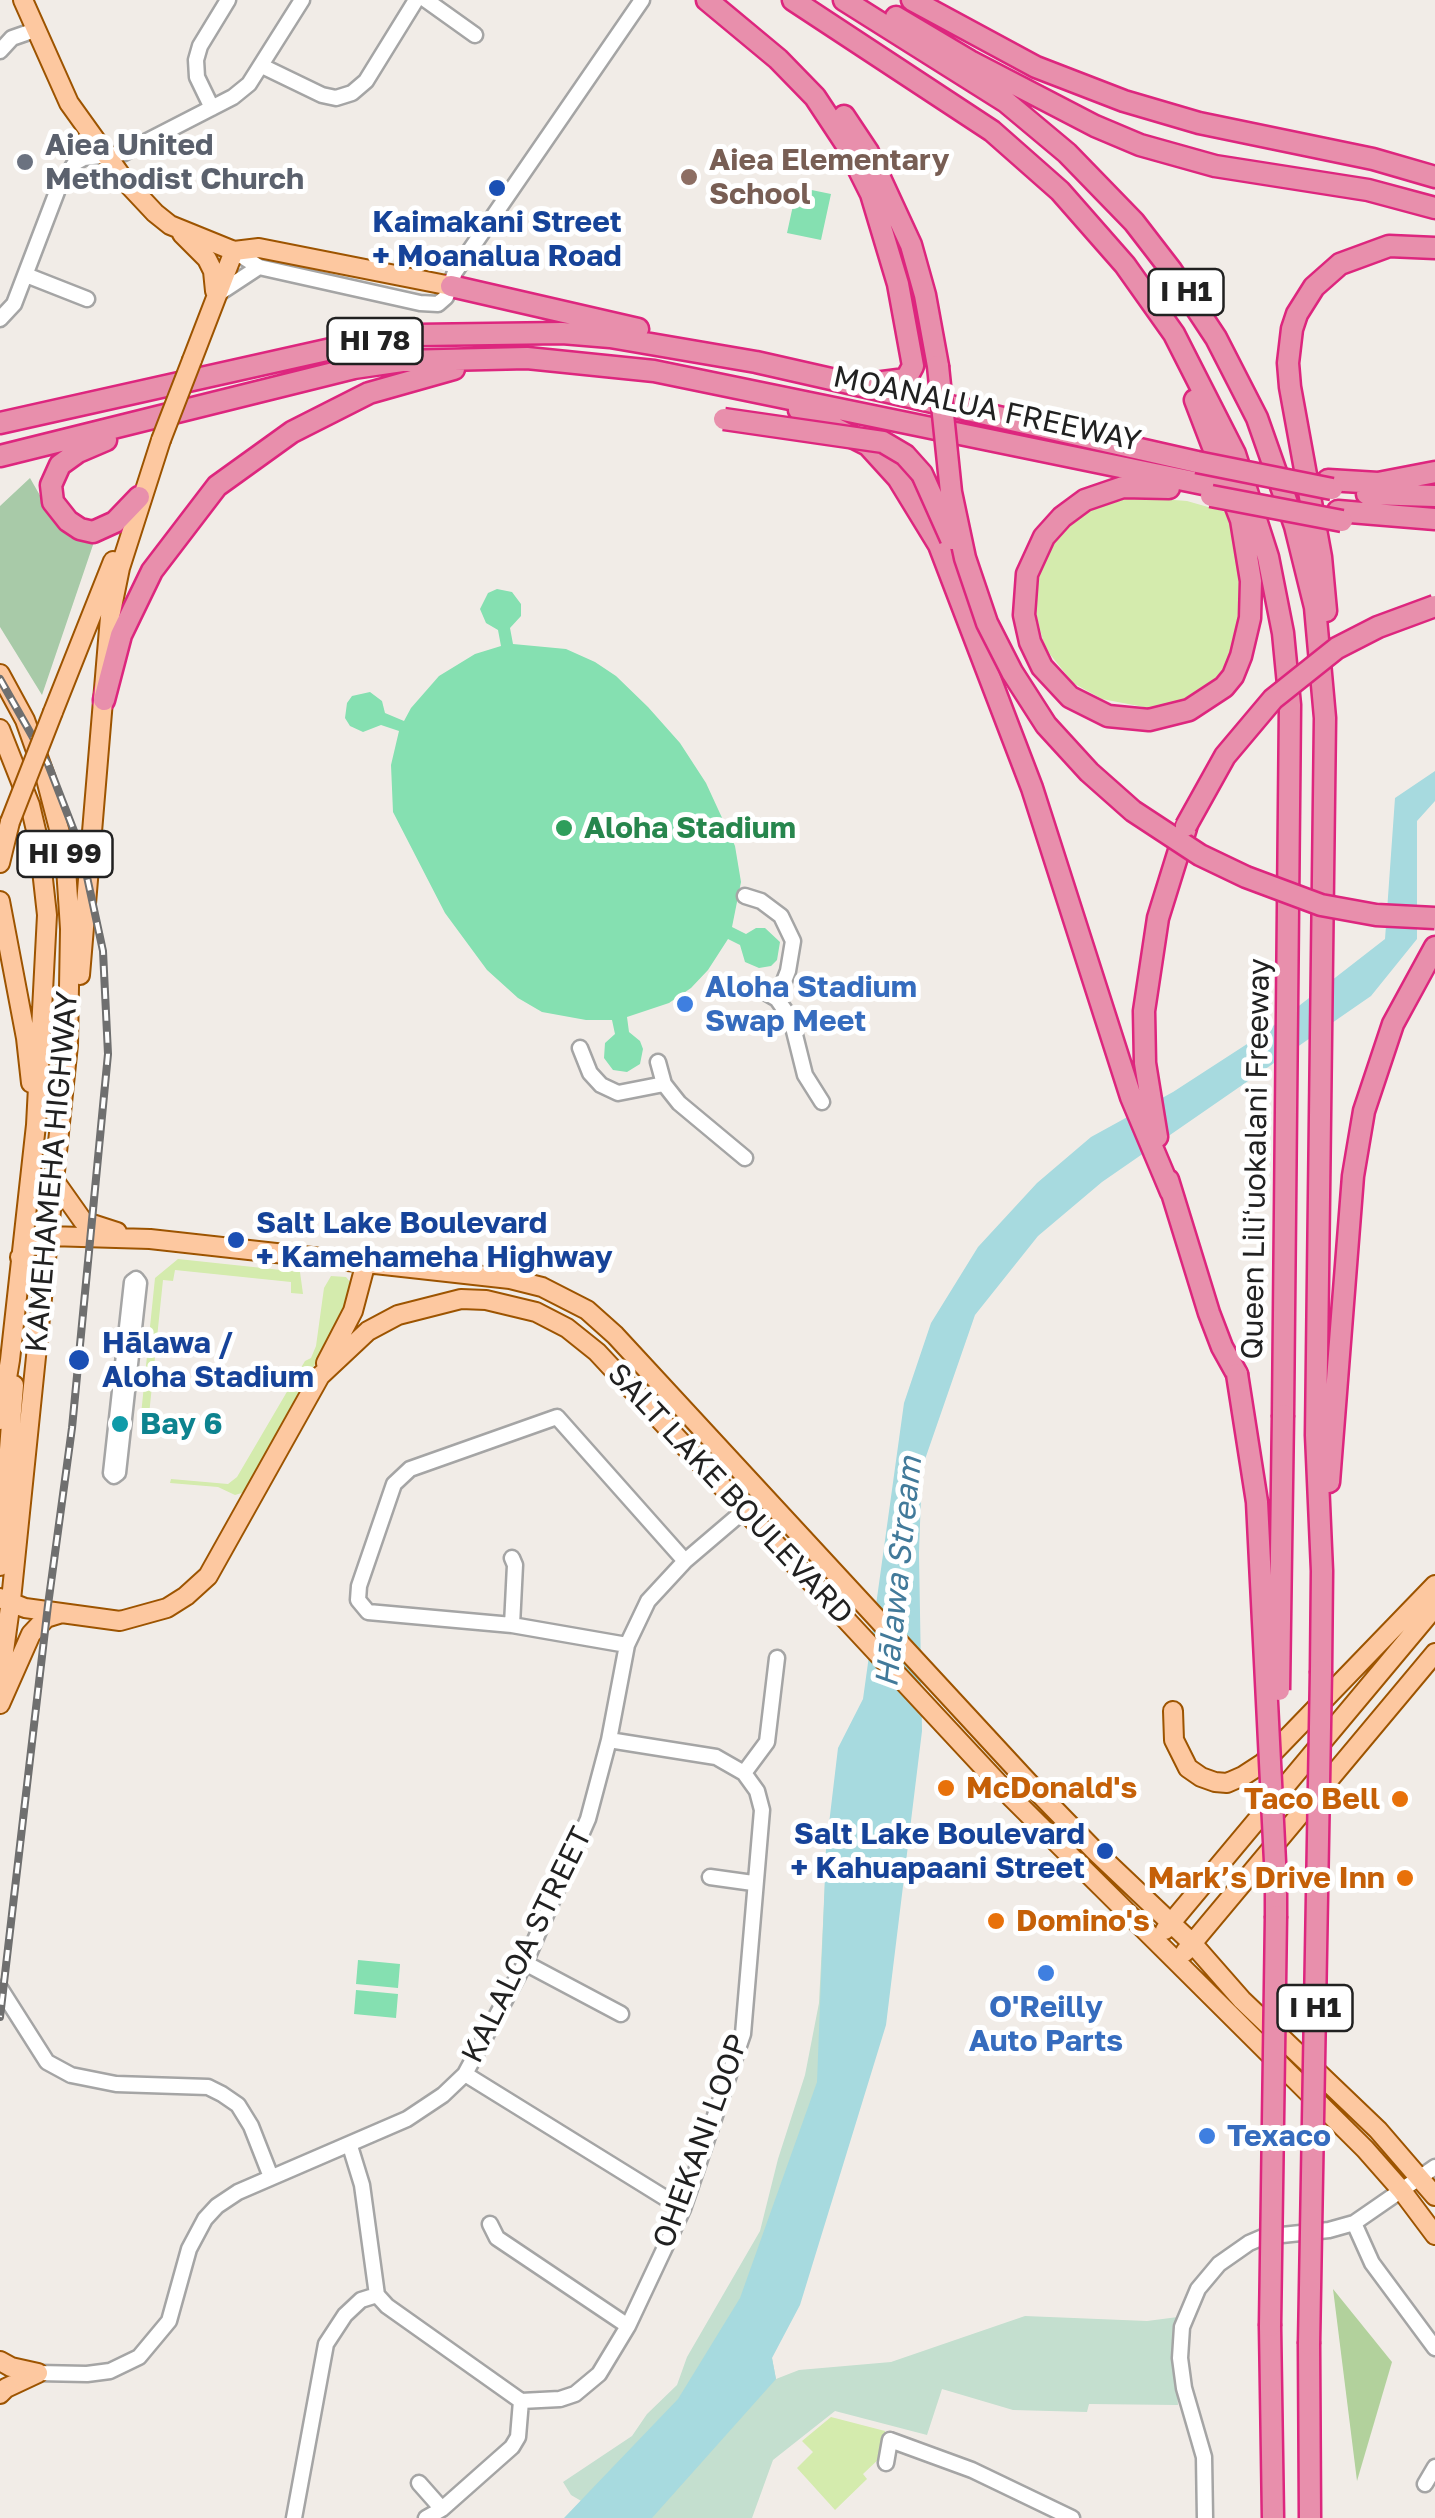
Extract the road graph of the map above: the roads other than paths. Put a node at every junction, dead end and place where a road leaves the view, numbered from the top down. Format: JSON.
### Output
{"nodes":[{"id":1,"x":23,"y":0,"type":"edge"},
{"id":2,"x":228,"y":0,"type":"edge"},
{"id":3,"x":302,"y":0,"type":"edge"},
{"id":4,"x":416,"y":0,"type":"edge"},
{"id":5,"x":426,"y":0,"type":"edge"},
{"id":6,"x":642,"y":0,"type":"edge"},
{"id":7,"x":707,"y":0,"type":"edge"},
{"id":8,"x":718,"y":0,"type":"edge"},
{"id":9,"x":793,"y":0,"type":"edge"},
{"id":10,"x":844,"y":0,"type":"edge"},
{"id":11,"x":864,"y":0,"type":"edge"},
{"id":12,"x":912,"y":0,"type":"edge"},
{"id":13,"x":35,"y":30,"type":"junction"},
{"id":14,"x":475,"y":35,"type":"dead end"},
{"id":15,"x":0,"y":51,"type":"edge"},
{"id":16,"x":262,"y":66,"type":"junction"},
{"id":17,"x":212,"y":108,"type":"junction"},
{"id":18,"x":105,"y":156,"type":"junction"},
{"id":19,"x":1435,"y":177,"type":"edge"},
{"id":20,"x":1435,"y":208,"type":"edge"},
{"id":21,"x":170,"y":225,"type":"junction"},
{"id":22,"x":1435,"y":248,"type":"edge"},
{"id":23,"x":234,"y":251,"type":"junction"},
{"id":24,"x":1124,"y":265,"type":"junction"},
{"id":25,"x":260,"y":267,"type":"junction"},
{"id":26,"x":26,"y":276,"type":"junction"},
{"id":27,"x":451,"y":286,"type":"junction"},
{"id":28,"x":215,"y":296,"type":"junction"},
{"id":29,"x":86,"y":299,"type":"dead end"},
{"id":30,"x":0,"y":320,"type":"edge"},
{"id":31,"x":527,"y":358,"type":"junction"},
{"id":32,"x":756,"y":362,"type":"junction"},
{"id":33,"x":858,"y":384,"type":"junction"},
{"id":34,"x":745,"y":390,"type":"junction"},
{"id":35,"x":154,"y":418,"type":"junction"},
{"id":36,"x":724,"y":419,"type":"dead end"},
{"id":37,"x":0,"y":423,"type":"edge"},
{"id":38,"x":161,"y":440,"type":"junction"},
{"id":39,"x":0,"y":456,"type":"edge"},
{"id":40,"x":1435,"y":472,"type":"edge"},
{"id":41,"x":1330,"y":485,"type":"junction"},
{"id":42,"x":1209,"y":491,"type":"junction"},
{"id":43,"x":1435,"y":496,"type":"edge"},
{"id":44,"x":139,"y":497,"type":"junction"},
{"id":45,"x":1435,"y":519,"type":"edge"},
{"id":46,"x":1435,"y":606,"type":"edge"},
{"id":47,"x":987,"y":623,"type":"junction"},
{"id":48,"x":3,"y":681,"type":"edge"},
{"id":49,"x":104,"y":700,"type":"junction"},
{"id":50,"x":1326,"y":718,"type":"junction"},
{"id":51,"x":1,"y":732,"type":"edge"},
{"id":52,"x":0,"y":863,"type":"edge"},
{"id":53,"x":744,"y":896,"type":"dead end"},
{"id":54,"x":0,"y":902,"type":"edge"},
{"id":55,"x":1435,"y":918,"type":"edge"},
{"id":56,"x":1435,"y":947,"type":"edge"},
{"id":57,"x":758,"y":988,"type":"dead end"},
{"id":58,"x":777,"y":1000,"type":"junction"},
{"id":59,"x":68,"y":1045,"type":"junction"},
{"id":60,"x":580,"y":1048,"type":"dead end"},
{"id":61,"x":658,"y":1062,"type":"dead end"},
{"id":62,"x":664,"y":1084,"type":"junction"},
{"id":63,"x":1140,"y":1091,"type":"junction"},
{"id":64,"x":822,"y":1102,"type":"dead end"},
{"id":65,"x":36,"y":1125,"type":"junction"},
{"id":66,"x":745,"y":1158,"type":"dead end"},
{"id":67,"x":54,"y":1180,"type":"junction"},
{"id":68,"x":48,"y":1236,"type":"junction"},
{"id":69,"x":131,"y":1238,"type":"junction"},
{"id":70,"x":20,"y":1258,"type":"junction"},
{"id":71,"x":366,"y":1262,"type":"junction"},
{"id":72,"x":10,"y":1360,"type":"junction"},
{"id":73,"x":320,"y":1376,"type":"junction"},
{"id":74,"x":0,"y":1420,"type":"edge"},
{"id":75,"x":1323,"y":1441,"type":"junction"},
{"id":76,"x":111,"y":1472,"type":"joint"},
{"id":77,"x":765,"y":1498,"type":"junction"},
{"id":78,"x":746,"y":1510,"type":"junction"},
{"id":79,"x":512,"y":1558,"type":"dead end"},
{"id":80,"x":686,"y":1561,"type":"junction"},
{"id":81,"x":0,"y":1569,"type":"edge"},
{"id":82,"x":1435,"y":1584,"type":"edge"},
{"id":83,"x":6,"y":1599,"type":"edge"},
{"id":84,"x":1435,"y":1606,"type":"edge"},
{"id":85,"x":60,"y":1614,"type":"junction"},
{"id":86,"x":512,"y":1625,"type":"junction"},
{"id":87,"x":627,"y":1645,"type":"junction"},
{"id":88,"x":1435,"y":1653,"type":"edge"},
{"id":89,"x":777,"y":1658,"type":"dead end"},
{"id":90,"x":0,"y":1680,"type":"edge"},
{"id":91,"x":0,"y":1704,"type":"edge"},
{"id":92,"x":1172,"y":1711,"type":"dead end"},
{"id":93,"x":609,"y":1740,"type":"junction"},
{"id":94,"x":744,"y":1774,"type":"junction"},
{"id":95,"x":710,"y":1876,"type":"dead end"},
{"id":96,"x":1276,"y":1882,"type":"junction"},
{"id":97,"x":754,"y":1883,"type":"junction"},
{"id":98,"x":1170,"y":1923,"type":"junction"},
{"id":99,"x":1155,"y":1942,"type":"junction"},
{"id":100,"x":1192,"y":1944,"type":"junction"},
{"id":101,"x":525,"y":1962,"type":"junction"},
{"id":102,"x":1175,"y":1964,"type":"junction"},
{"id":103,"x":0,"y":1988,"type":"edge"},
{"id":104,"x":621,"y":2014,"type":"dead end"},
{"id":105,"x":465,"y":2074,"type":"junction"},
{"id":106,"x":350,"y":2146,"type":"junction"},
{"id":107,"x":1428,"y":2172,"type":"edge"},
{"id":108,"x":271,"y":2177,"type":"junction"},
{"id":109,"x":1402,"y":2191,"type":"junction"},
{"id":110,"x":1435,"y":2196,"type":"edge"},
{"id":111,"x":683,"y":2209,"type":"junction"},
{"id":112,"x":1354,"y":2223,"type":"junction"},
{"id":113,"x":490,"y":2224,"type":"dead end"},
{"id":114,"x":1435,"y":2235,"type":"edge"},
{"id":115,"x":377,"y":2295,"type":"junction"},
{"id":116,"x":628,"y":2326,"type":"junction"},
{"id":117,"x":1435,"y":2348,"type":"edge"},
{"id":118,"x":0,"y":2361,"type":"edge"},
{"id":119,"x":38,"y":2373,"type":"junction"},
{"id":120,"x":0,"y":2394,"type":"edge"},
{"id":121,"x":520,"y":2401,"type":"junction"},
{"id":122,"x":886,"y":2463,"type":"dead end"},
{"id":123,"x":1435,"y":2468,"type":"edge"},
{"id":124,"x":419,"y":2483,"type":"dead end"},
{"id":125,"x":1425,"y":2484,"type":"dead end"},
{"id":126,"x":442,"y":2509,"type":"junction"},
{"id":127,"x":1205,"y":2511,"type":"edge"},
{"id":128,"x":294,"y":2518,"type":"edge"},
{"id":129,"x":426,"y":2518,"type":"edge"},
{"id":130,"x":1072,"y":2518,"type":"edge"},
{"id":131,"x":1194,"y":2518,"type":"edge"},
{"id":132,"x":1273,"y":2518,"type":"edge"},
{"id":133,"x":1310,"y":2518,"type":"edge"}],
"edges":[{"from":1,"to":13,"type":"main road"},
{"from":2,"to":17,"type":"street"},
{"from":3,"to":16,"type":"street"},
{"from":4,"to":16,"type":"street"},
{"from":5,"to":14,"type":"street"},
{"from":6,"to":27,"type":"street"},
{"from":7,"to":33,"type":"highway"},
{"from":8,"to":47,"type":"highway","bridge":true},
{"from":9,"to":24,"type":"highway","name":"Queen Liliʻuokalani Freeway","number":"I H1"},
{"from":10,"to":50,"type":"highway","name":"Queen Liliʻuokalani Freeway","number":"I H1"},
{"from":11,"to":20,"type":"highway"},
{"from":12,"to":19,"type":"highway"},
{"from":13,"to":15,"type":"street"},
{"from":13,"to":18,"type":"main road"},
{"from":16,"to":17,"type":"street"},
{"from":17,"to":18,"type":"street"},
{"from":18,"to":21,"type":"main road"},
{"from":18,"to":26,"type":"street"},
{"from":21,"to":23,"type":"main road"},
{"from":21,"to":28,"type":"main road"},
{"from":22,"to":50,"type":"highway"},
{"from":23,"to":25,"type":"street"},
{"from":23,"to":27,"type":"main road"},
{"from":23,"to":28,"type":"main road"},
{"from":24,"to":42,"type":"highway"},
{"from":24,"to":96,"type":"highway","name":"Queen Liliʻuokalani Freeway","number":"I H1","bridge":true},
{"from":25,"to":27,"type":"street"},
{"from":25,"to":28,"type":"street"},
{"from":26,"to":29,"type":"street"},
{"from":26,"to":30,"type":"street"},
{"from":27,"to":32,"type":"highway"},
{"from":28,"to":38,"type":"main road","bridge":true},
{"from":31,"to":34,"type":"highway","name":"MOANALUA FREEWAY","number":"HI 78"},
{"from":31,"to":35,"type":"highway","number":"HI 78"},
{"from":31,"to":49,"type":"highway"},
{"from":32,"to":33,"type":"highway","name":"MOANALUA FREEWAY","number":"HI 78"},
{"from":32,"to":37,"type":"highway","number":"HI 78"},
{"from":33,"to":41,"type":"highway","name":"MOANALUA FREEWAY","number":"HI 78"},
{"from":34,"to":42,"type":"highway","name":"MOANALUA FREEWAY","number":"HI 78"},
{"from":34,"to":63,"type":"highway"},
{"from":35,"to":39,"type":"highway","number":"HI 78"},
{"from":35,"to":44,"type":"highway"},
{"from":36,"to":47,"type":"highway","bridge":true},
{"from":38,"to":44,"type":"main road"},
{"from":38,"to":49,"type":"main road"},
{"from":40,"to":41,"type":"highway"},
{"from":41,"to":43,"type":"highway"},
{"from":42,"to":45,"type":"highway","bridge":true},
{"from":44,"to":52,"type":"main road","bridge":true},
{"from":46,"to":63,"type":"highway","bridge":true},
{"from":47,"to":55,"type":"highway","bridge":true},
{"from":48,"to":59,"type":"main road","name":"KAMEHAMEHA HIGHWAY","number":"HI 99"},
{"from":49,"to":59,"type":"main road"},
{"from":50,"to":75,"type":"highway","name":"Queen Liliʻuokalani Freeway","number":"I H1"},
{"from":51,"to":65,"type":"main road","name":"KAMEHAMEHA HIGHWAY","number":"HI 99"},
{"from":53,"to":58,"type":"street"},
{"from":54,"to":65,"type":"main road"},
{"from":56,"to":75,"type":"highway"},
{"from":57,"to":58,"type":"street"},
{"from":58,"to":64,"type":"street"},
{"from":59,"to":67,"type":"main road","name":"KAMEHAMEHA HIGHWAY","number":"HI 99"},
{"from":60,"to":62,"type":"street"},
{"from":61,"to":62,"type":"street"},
{"from":62,"to":66,"type":"street"},
{"from":63,"to":96,"type":"highway","bridge":true},
{"from":65,"to":70,"type":"main road","name":"KAMEHAMEHA HIGHWAY","number":"HI 99"},
{"from":67,"to":68,"type":"main road","name":"KAMEHAMEHA HIGHWAY","number":"HI 99"},
{"from":67,"to":69,"type":"main road"},
{"from":68,"to":69,"type":"main road","name":"SALT LAKE BOULEVARD"},
{"from":68,"to":70,"type":"main road"},
{"from":68,"to":83,"type":"main road","name":"KAMEHAMEHA HIGHWAY","number":"HI 99"},
{"from":69,"to":71,"type":"main road","name":"SALT LAKE BOULEVARD"},
{"from":70,"to":72,"type":"main road","name":"KAMEHAMEHA HIGHWAY","number":"HI 99"},
{"from":71,"to":73,"type":"main road"},
{"from":71,"to":77,"type":"main road","name":"SALT LAKE BOULEVARD"},
{"from":72,"to":74,"type":"main road","name":"KAMEHAMEHA HIGHWAY","number":"HI 99"},
{"from":72,"to":81,"type":"main road"},
{"from":73,"to":78,"type":"main road","name":"SALT LAKE BOULEVARD"},
{"from":73,"to":85,"type":"main road","name":"SALT LAKE BOULEVARD"},
{"from":75,"to":133,"type":"highway","name":"Queen Liliʻuokalani Freeway","number":"I H1","bridge":true},
{"from":76,"to":76,"type":"street"},
{"from":77,"to":78,"type":"street","name":"KALALOA STREET"},
{"from":77,"to":98,"type":"main road","name":"SALT LAKE BOULEVARD"},
{"from":78,"to":80,"type":"street","name":"KALALOA STREET"},
{"from":78,"to":99,"type":"main road","name":"SALT LAKE BOULEVARD"},
{"from":79,"to":86,"type":"street"},
{"from":80,"to":86,"type":"street"},
{"from":80,"to":87,"type":"street","name":"KALALOA STREET"},
{"from":81,"to":83,"type":"main road"},
{"from":82,"to":92,"type":"main road"},
{"from":83,"to":85,"type":"main road","name":"SALT LAKE BOULEVARD"},
{"from":83,"to":90,"type":"main road","name":"KAMEHAMEHA HIGHWAY","number":"HI 99"},
{"from":84,"to":98,"type":"main road"},
{"from":85,"to":91,"type":"main road"},
{"from":86,"to":87,"type":"street"},
{"from":87,"to":93,"type":"street","name":"KALALOA STREET"},
{"from":88,"to":100,"type":"main road"},
{"from":89,"to":94,"type":"street"},
{"from":93,"to":94,"type":"street"},
{"from":93,"to":101,"type":"street","name":"KALALOA STREET"},
{"from":94,"to":97,"type":"street","name":"OHEKANI LOOP"},
{"from":95,"to":97,"type":"street"},
{"from":96,"to":132,"type":"highway","name":"Queen Liliʻuokalani Freeway","number":"I H1","bridge":true},
{"from":97,"to":111,"type":"street","name":"OHEKANI LOOP"},
{"from":98,"to":99,"type":"main road"},
{"from":98,"to":100,"type":"main road","name":"SALT LAKE BOULEVARD"},
{"from":99,"to":102,"type":"main road","name":"SALT LAKE BOULEVARD"},
{"from":100,"to":102,"type":"main road"},
{"from":100,"to":107,"type":"main road","name":"SALT LAKE BOULEVARD"},
{"from":101,"to":104,"type":"street"},
{"from":101,"to":105,"type":"street","name":"KALALOA STREET"},
{"from":102,"to":109,"type":"main road","name":"SALT LAKE BOULEVARD"},
{"from":103,"to":108,"type":"street"},
{"from":105,"to":106,"type":"street","name":"KALALOA STREET"},
{"from":105,"to":111,"type":"street"},
{"from":106,"to":108,"type":"street","name":"KALALOA STREET"},
{"from":106,"to":115,"type":"street"},
{"from":107,"to":109,"type":"street"},
{"from":107,"to":110,"type":"main road","name":"SALT LAKE BOULEVARD"},
{"from":108,"to":119,"type":"street","name":"KALALOA STREET"},
{"from":109,"to":112,"type":"street"},
{"from":109,"to":114,"type":"main road","name":"SALT LAKE BOULEVARD"},
{"from":111,"to":116,"type":"street","name":"OHEKANI LOOP"},
{"from":112,"to":117,"type":"street"},
{"from":112,"to":127,"type":"street"},
{"from":113,"to":116,"type":"street"},
{"from":115,"to":121,"type":"street"},
{"from":115,"to":128,"type":"street"},
{"from":116,"to":121,"type":"street","name":"OHEKANI LOOP"},
{"from":118,"to":119,"type":"main road"},
{"from":119,"to":120,"type":"main road"},
{"from":121,"to":126,"type":"street"},
{"from":122,"to":130,"type":"street"},
{"from":123,"to":125,"type":"street"},
{"from":124,"to":126,"type":"street"},
{"from":126,"to":129,"type":"street"},
{"from":127,"to":131,"type":"street"}]}
